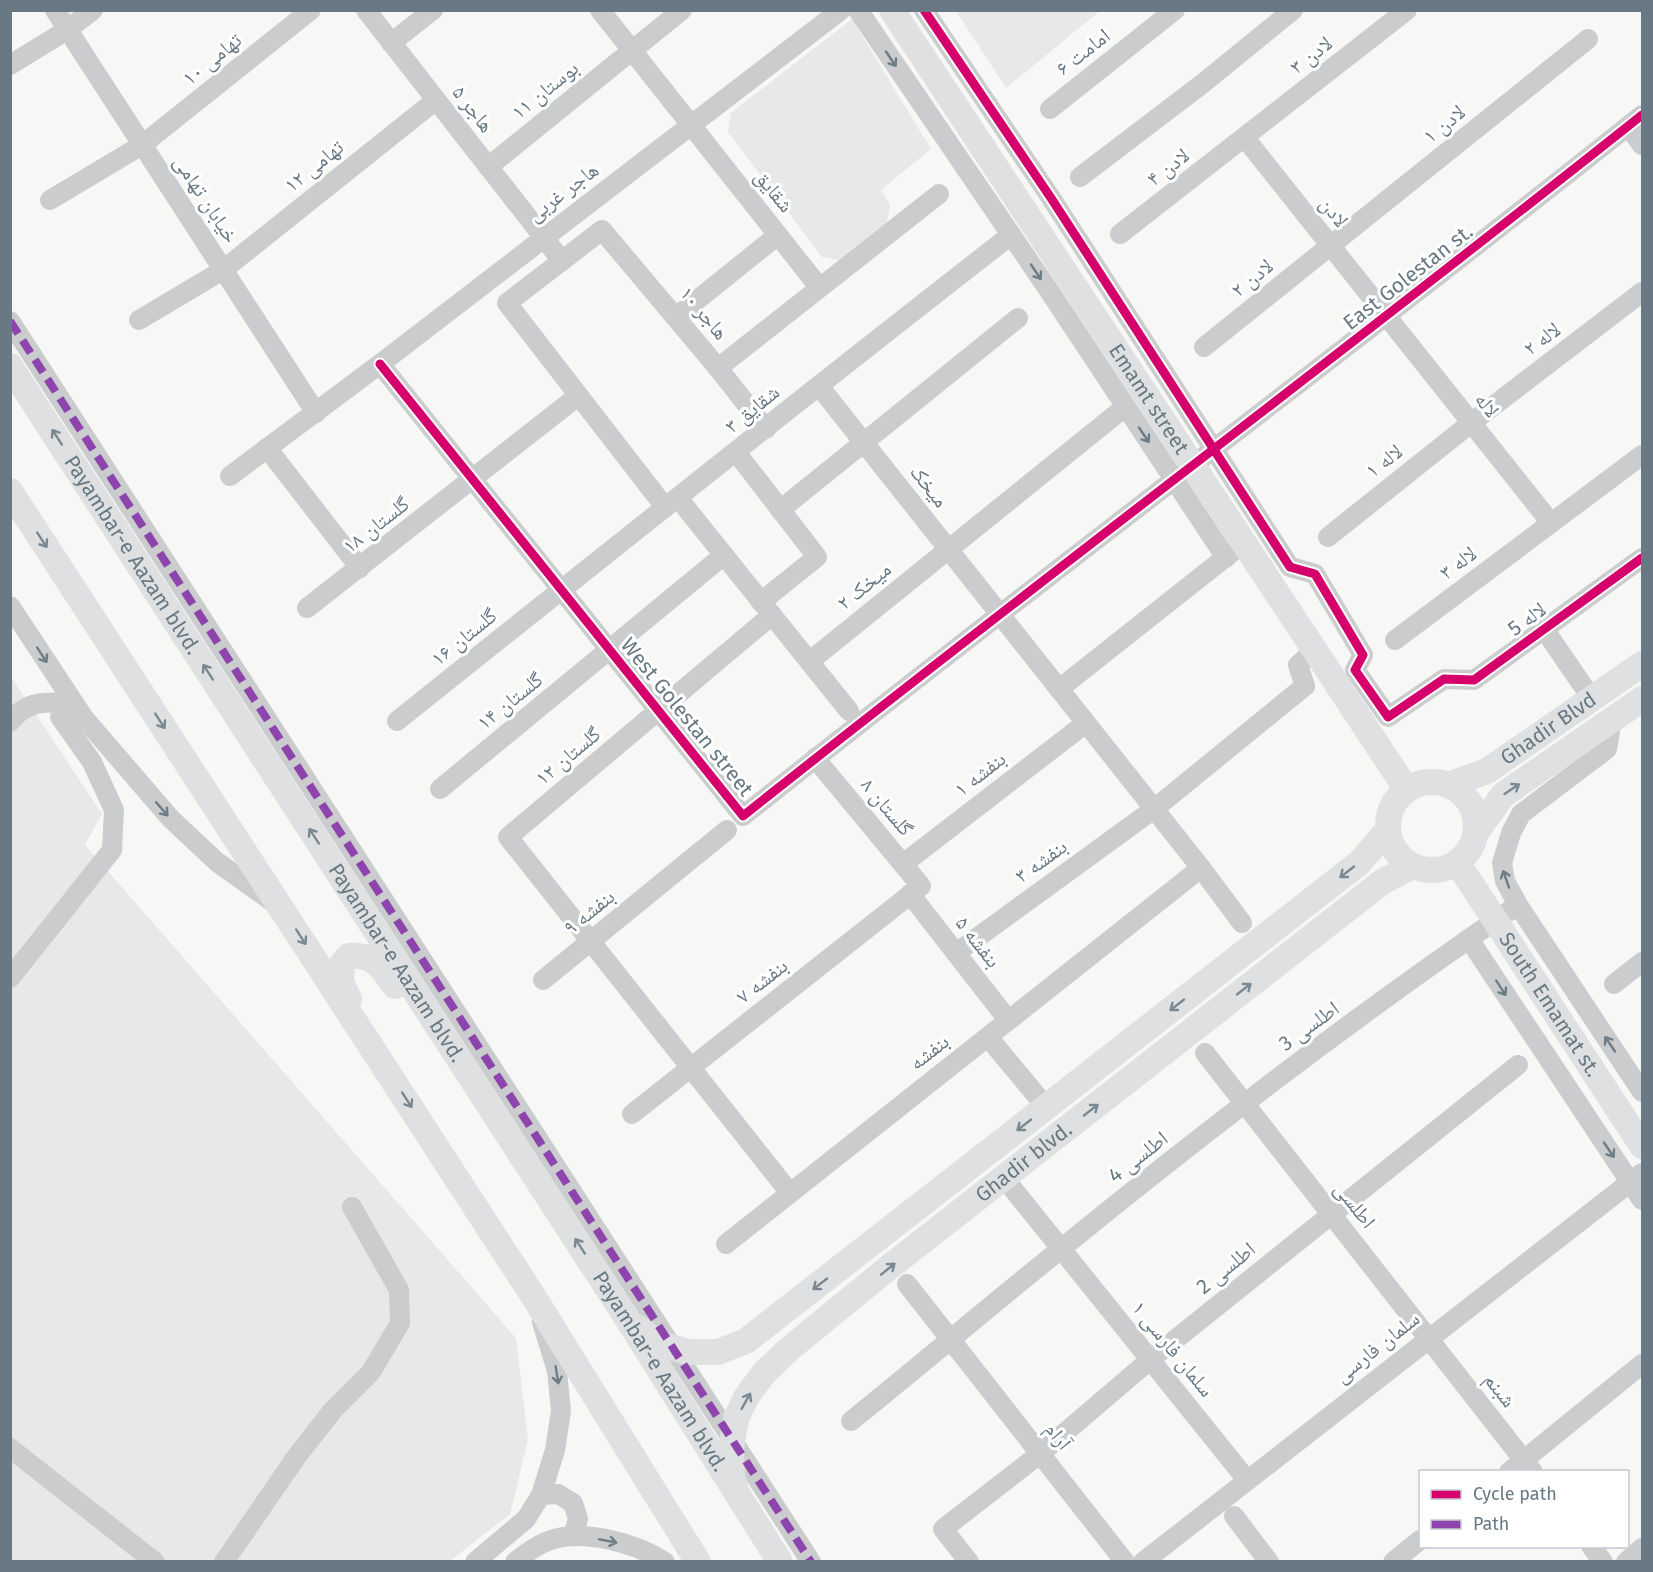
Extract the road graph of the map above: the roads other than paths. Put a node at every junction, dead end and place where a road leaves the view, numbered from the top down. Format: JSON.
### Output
{"nodes":[{"id":1,"x":55,"y":10,"type":"edge"},
{"id":2,"x":93,"y":10,"type":"edge"},
{"id":3,"x":311,"y":10,"type":"edge"},
{"id":4,"x":366,"y":10,"type":"edge"},
{"id":5,"x":434,"y":10,"type":"edge"},
{"id":6,"x":600,"y":10,"type":"edge"},
{"id":7,"x":682,"y":10,"type":"edge"},
{"id":8,"x":841,"y":10,"type":"edge"},
{"id":9,"x":858,"y":10,"type":"edge"},
{"id":10,"x":892,"y":10,"type":"edge"},
{"id":11,"x":924,"y":10,"type":"edge"},
{"id":12,"x":1175,"y":10,"type":"edge"},
{"id":13,"x":1293,"y":10,"type":"edge"},
{"id":14,"x":1407,"y":10,"type":"edge"},
{"id":15,"x":68,"y":30,"type":"junction"},
{"id":16,"x":1588,"y":39,"type":"dead end"},
{"id":17,"x":391,"y":43,"type":"junction"},
{"id":18,"x":631,"y":51,"type":"junction"},
{"id":19,"x":10,"y":65,"type":"edge"},
{"id":20,"x":435,"y":99,"type":"junction"},
{"id":21,"x":1050,"y":109,"type":"dead end"},
{"id":22,"x":1635,"y":121,"type":"edge"},
{"id":23,"x":691,"y":126,"type":"junction"},
{"id":24,"x":1245,"y":138,"type":"junction"},
{"id":25,"x":142,"y":145,"type":"junction"},
{"id":26,"x":1642,"y":145,"type":"edge"},
{"id":27,"x":488,"y":166,"type":"junction"},
{"id":28,"x":1080,"y":177,"type":"dead end"},
{"id":29,"x":939,"y":194,"type":"dead end"},
{"id":30,"x":51,"y":200,"type":"dead end"},
{"id":31,"x":1120,"y":234,"type":"dead end"},
{"id":32,"x":1011,"y":235,"type":"junction"},
{"id":33,"x":778,"y":236,"type":"junction"},
{"id":34,"x":544,"y":237,"type":"junction"},
{"id":35,"x":1330,"y":246,"type":"junction"},
{"id":36,"x":562,"y":261,"type":"junction"},
{"id":37,"x":223,"y":270,"type":"junction"},
{"id":38,"x":819,"y":287,"type":"junction"},
{"id":39,"x":1642,"y":292,"type":"edge"},
{"id":40,"x":1386,"y":316,"type":"junction"},
{"id":41,"x":676,"y":317,"type":"junction"},
{"id":42,"x":1018,"y":318,"type":"dead end"},
{"id":43,"x":139,"y":320,"type":"dead end"},
{"id":44,"x":10,"y":321,"type":"edge"},
{"id":45,"x":1204,"y":347,"type":"dead end"},
{"id":46,"x":380,"y":364,"type":"junction"},
{"id":47,"x":10,"y":366,"type":"edge"},
{"id":48,"x":718,"y":368,"type":"junction"},
{"id":49,"x":819,"y":386,"type":"junction"},
{"id":50,"x":578,"y":396,"type":"junction"},
{"id":51,"x":1125,"y":407,"type":"junction"},
{"id":52,"x":316,"y":413,"type":"junction"},
{"id":53,"x":1471,"y":423,"type":"junction"},
{"id":54,"x":766,"y":429,"type":"junction"},
{"id":55,"x":864,"y":443,"type":"junction"},
{"id":56,"x":267,"y":448,"type":"junction"},
{"id":57,"x":736,"y":452,"type":"junction"},
{"id":58,"x":1642,"y":455,"type":"edge"},
{"id":59,"x":1194,"y":465,"type":"junction"},
{"id":60,"x":230,"y":476,"type":"dead end"},
{"id":61,"x":473,"y":480,"type":"junction"},
{"id":62,"x":10,"y":490,"type":"edge"},
{"id":63,"x":672,"y":503,"type":"junction"},
{"id":64,"x":780,"y":510,"type":"junction"},
{"id":65,"x":1551,"y":523,"type":"junction"},
{"id":66,"x":1328,"y":537,"type":"dead end"},
{"id":67,"x":948,"y":549,"type":"junction"},
{"id":68,"x":1235,"y":550,"type":"junction"},
{"id":69,"x":724,"y":555,"type":"junction"},
{"id":70,"x":1642,"y":558,"type":"edge"},
{"id":71,"x":360,"y":568,"type":"junction"},
{"id":72,"x":1280,"y":574,"type":"junction"},
{"id":73,"x":561,"y":590,"type":"junction"},
{"id":74,"x":10,"y":606,"type":"edge"},
{"id":75,"x":308,"y":608,"type":"dead end"},
{"id":76,"x":767,"y":609,"type":"junction"},
{"id":77,"x":1000,"y":615,"type":"junction"},
{"id":78,"x":1544,"y":629,"type":"junction"},
{"id":79,"x":1395,"y":640,"type":"dead end"},
{"id":80,"x":610,"y":650,"type":"junction"},
{"id":81,"x":1314,"y":651,"type":"junction"},
{"id":82,"x":810,"y":661,"type":"junction"},
{"id":83,"x":1642,"y":664,"type":"edge"},
{"id":84,"x":1059,"y":689,"type":"junction"},
{"id":85,"x":1592,"y":699,"type":"junction"},
{"id":86,"x":1642,"y":699,"type":"edge"},
{"id":87,"x":74,"y":703,"type":"junction"},
{"id":88,"x":658,"y":711,"type":"junction"},
{"id":89,"x":849,"y":711,"type":"dead end"},
{"id":90,"x":1612,"y":720,"type":"junction"},
{"id":91,"x":397,"y":721,"type":"dead end"},
{"id":92,"x":10,"y":722,"type":"edge"},
{"id":93,"x":1086,"y":723,"type":"junction"},
{"id":94,"x":815,"y":759,"type":"junction"},
{"id":95,"x":1448,"y":785,"type":"junction"},
{"id":96,"x":440,"y":789,"type":"dead end"},
{"id":97,"x":1407,"y":790,"type":"junction"},
{"id":98,"x":1154,"y":809,"type":"junction"},
{"id":99,"x":727,"y":830,"type":"dead end"},
{"id":100,"x":1388,"y":830,"type":"junction"},
{"id":101,"x":1475,"y":834,"type":"junction"},
{"id":102,"x":1457,"y":862,"type":"junction"},
{"id":103,"x":903,"y":864,"type":"junction"},
{"id":104,"x":1413,"y":866,"type":"junction"},
{"id":105,"x":1201,"y":868,"type":"junction"},
{"id":106,"x":916,"y":890,"type":"junction"},
{"id":107,"x":1518,"y":905,"type":"junction"},
{"id":108,"x":284,"y":910,"type":"junction"},
{"id":109,"x":1495,"y":920,"type":"junction"},
{"id":110,"x":1242,"y":922,"type":"dead end"},
{"id":111,"x":1469,"y":939,"type":"junction"},
{"id":112,"x":591,"y":942,"type":"junction"},
{"id":113,"x":956,"y":953,"type":"junction"},
{"id":114,"x":1642,"y":962,"type":"edge"},
{"id":115,"x":10,"y":978,"type":"edge"},
{"id":116,"x":543,"y":980,"type":"dead end"},
{"id":117,"x":1614,"y":984,"type":"dead end"},
{"id":118,"x":1008,"y":1020,"type":"junction"},
{"id":119,"x":988,"y":1036,"type":"junction"},
{"id":120,"x":369,"y":1040,"type":"junction"},
{"id":121,"x":1205,"y":1053,"type":"dead end"},
{"id":122,"x":1518,"y":1065,"type":"dead end"},
{"id":123,"x":691,"y":1068,"type":"junction"},
{"id":124,"x":472,"y":1082,"type":"junction"},
{"id":125,"x":1642,"y":1092,"type":"edge"},
{"id":126,"x":1245,"y":1103,"type":"junction"},
{"id":127,"x":1046,"y":1107,"type":"junction"},
{"id":128,"x":632,"y":1114,"type":"dead end"},
{"id":129,"x":1642,"y":1146,"type":"edge"},
{"id":130,"x":1636,"y":1177,"type":"edge"},
{"id":131,"x":1005,"y":1179,"type":"junction"},
{"id":132,"x":790,"y":1193,"type":"junction"},
{"id":133,"x":1642,"y":1200,"type":"edge"},
{"id":134,"x":352,"y":1207,"type":"dead end"},
{"id":135,"x":1332,"y":1214,"type":"junction"},
{"id":136,"x":726,"y":1244,"type":"dead end"},
{"id":137,"x":1061,"y":1249,"type":"junction"},
{"id":138,"x":908,"y":1284,"type":"dead end"},
{"id":139,"x":535,"y":1299,"type":"junction"},
{"id":140,"x":628,"y":1320,"type":"junction"},
{"id":141,"x":767,"y":1326,"type":"junction"},
{"id":142,"x":1429,"y":1337,"type":"junction"},
{"id":143,"x":953,"y":1340,"type":"junction"},
{"id":144,"x":673,"y":1347,"type":"junction"},
{"id":145,"x":788,"y":1350,"type":"junction"},
{"id":146,"x":1151,"y":1359,"type":"junction"},
{"id":147,"x":1642,"y":1364,"type":"edge"},
{"id":148,"x":851,"y":1421,"type":"dead end"},
{"id":149,"x":732,"y":1440,"type":"junction"},
{"id":150,"x":10,"y":1448,"type":"edge"},
{"id":151,"x":1041,"y":1453,"type":"junction"},
{"id":152,"x":1522,"y":1468,"type":"edge"},
{"id":153,"x":1246,"y":1480,"type":"junction"},
{"id":154,"x":541,"y":1495,"type":"junction"},
{"id":155,"x":750,"y":1515,"type":"junction"},
{"id":156,"x":1234,"y":1516,"type":"dead end"},
{"id":157,"x":573,"y":1536,"type":"junction"},
{"id":158,"x":1419,"y":1541,"type":"edge"},
{"id":159,"x":1593,"y":1548,"type":"edge"},
{"id":160,"x":1642,"y":1548,"type":"edge"},
{"id":161,"x":155,"y":1562,"type":"edge"},
{"id":162,"x":224,"y":1562,"type":"edge"},
{"id":163,"x":475,"y":1562,"type":"edge"},
{"id":164,"x":515,"y":1562,"type":"edge"},
{"id":165,"x":665,"y":1562,"type":"edge"},
{"id":166,"x":698,"y":1562,"type":"edge"},
{"id":167,"x":780,"y":1562,"type":"edge"},
{"id":168,"x":811,"y":1562,"type":"edge"},
{"id":169,"x":969,"y":1562,"type":"edge"},
{"id":170,"x":1125,"y":1562,"type":"edge"},
{"id":171,"x":1143,"y":1562,"type":"edge"},
{"id":172,"x":1269,"y":1562,"type":"edge"},
{"id":173,"x":1393,"y":1562,"type":"edge"},
{"id":174,"x":1603,"y":1562,"type":"edge"},
{"id":175,"x":1626,"y":1562,"type":"edge"}],
"edges":[{"from":1,"to":15,"type":"street","name":"خیابان تهامی"},
{"from":2,"to":15,"type":"street"},
{"from":3,"to":25,"type":"street","name":"تهامی ۱۰"},
{"from":4,"to":17,"type":"street","name":"هاجر ۵"},
{"from":5,"to":17,"type":"street"},
{"from":6,"to":18,"type":"street","name":"شقایق"},
{"from":7,"to":18,"type":"street","name":"بوستان ۱۱"},
{"from":8,"to":23,"type":"street","name":"هاجر غربی"},
{"from":9,"to":32,"type":"street","one_way":true},
{"from":10,"to":59,"type":"main road","name":"Emamt street"},
{"from":11,"to":59,"type":"street"},
{"from":12,"to":21,"type":"street","name":"امامت ۶"},
{"from":13,"to":28,"type":"street"},
{"from":14,"to":24,"type":"street","name":"لادن ۳"},
{"from":15,"to":19,"type":"street"},
{"from":15,"to":25,"type":"street","name":"خیابان تهامی"},
{"from":16,"to":35,"type":"street","name":"لادن ۱"},
{"from":17,"to":20,"type":"street","name":"هاجر ۵"},
{"from":18,"to":23,"type":"street","name":"شقایق"},
{"from":18,"to":27,"type":"street","name":"بوستان ۱۱"},
{"from":20,"to":27,"type":"street","name":"هاجر ۵"},
{"from":20,"to":37,"type":"street","name":"تهامی ۱۲"},
{"from":22,"to":26,"type":"street"},
{"from":22,"to":40,"type":"street","name":"East Golestan st."},
{"from":23,"to":33,"type":"street","name":"شقایق"},
{"from":23,"to":34,"type":"street","name":"هاجر غربی"},
{"from":24,"to":31,"type":"street","name":"لادن ۴"},
{"from":24,"to":35,"type":"street","name":"لادن"},
{"from":25,"to":30,"type":"street","name":"تهامی ۱۰"},
{"from":25,"to":37,"type":"street","name":"خیابان تهامی"},
{"from":27,"to":34,"type":"street","name":"هاجر ۵"},
{"from":29,"to":38,"type":"street"},
{"from":32,"to":49,"type":"street","name":"شقایق ۳"},
{"from":32,"to":51,"type":"street","one_way":true},
{"from":33,"to":38,"type":"street","name":"شقایق"},
{"from":33,"to":41,"type":"street"},
{"from":34,"to":36,"type":"street","name":"هاجر ۵"},
{"from":34,"to":46,"type":"street","name":"هاجر غربی"},
{"from":35,"to":40,"type":"street","name":"لادن"},
{"from":35,"to":45,"type":"street","name":"لادن ۲"},
{"from":36,"to":41,"type":"street","name":"هاجر ۱۰"},
{"from":36,"to":50,"type":"street"},
{"from":37,"to":43,"type":"street","name":"تهامی ۱۲"},
{"from":37,"to":52,"type":"street","name":"خیابان تهامی"},
{"from":38,"to":48,"type":"street"},
{"from":39,"to":53,"type":"street","name":"لاله ۲"},
{"from":40,"to":53,"type":"street","name":"لاله"},
{"from":40,"to":59,"type":"street","name":"East Golestan st."},
{"from":41,"to":48,"type":"street","name":"هاجر ۱۰"},
{"from":42,"to":55,"type":"street"},
{"from":44,"to":144,"type":"street"},
{"from":46,"to":52,"type":"street","name":"هاجر غربی"},
{"from":46,"to":61,"type":"street","name":"West Golestan street"},
{"from":124,"to":47,"type":"main road","name":"Payambar-e Aazam blvd.","one_way":true},
{"from":48,"to":54,"type":"street","name":"هاجر ۱۰"},
{"from":49,"to":54,"type":"street","name":"شقایق ۳"},
{"from":49,"to":55,"type":"street","name":"میخک"},
{"from":50,"to":61,"type":"street","name":"گلستان ۱۸"},
{"from":50,"to":63,"type":"street"},
{"from":51,"to":59,"type":"street","one_way":true},
{"from":51,"to":67,"type":"street","name":"میخک ۲"},
{"from":52,"to":56,"type":"street","name":"هاجر غربی"},
{"from":53,"to":65,"type":"street","name":"لاله"},
{"from":53,"to":66,"type":"street","name":"لاله ۱"},
{"from":54,"to":57,"type":"street","name":"شقایق ۳"},
{"from":55,"to":64,"type":"street"},
{"from":55,"to":67,"type":"street","name":"میخک"},
{"from":56,"to":60,"type":"street","name":"هاجر غربی"},
{"from":56,"to":71,"type":"street"},
{"from":57,"to":63,"type":"street","name":"شقایق ۳"},
{"from":57,"to":64,"type":"street"},
{"from":58,"to":65,"type":"street","name":"لاله ۳"},
{"from":59,"to":68,"type":"main road","name":"Emamt street"},
{"from":59,"to":72,"type":"street"},
{"from":59,"to":77,"type":"street","name":"West Golestan street"},
{"from":61,"to":71,"type":"street","name":"گلستان ۱۸"},
{"from":61,"to":73,"type":"street","name":"West Golestan street"},
{"from":62,"to":108,"type":"main road","one_way":true},
{"from":63,"to":69,"type":"street"},
{"from":63,"to":73,"type":"street","name":"شقایق ۳"},
{"from":64,"to":76,"type":"street","name":"گلستان ۱۲"},
{"from":65,"to":79,"type":"street","name":"لاله ۳"},
{"from":67,"to":77,"type":"street","name":"میخک"},
{"from":67,"to":82,"type":"street","name":"میخک ۲"},
{"from":68,"to":72,"type":"main road","name":"Emamt street"},
{"from":68,"to":84,"type":"street"},
{"from":69,"to":76,"type":"street"},
{"from":69,"to":80,"type":"street","name":"گلستان ۱۴"},
{"from":70,"to":78,"type":"street","name":"لاله 5"},
{"from":71,"to":75,"type":"street","name":"گلستان ۱۸"},
{"from":72,"to":78,"type":"street","name":"لاله 5"},
{"from":72,"to":81,"type":"main road","name":"Emamt street"},
{"from":73,"to":80,"type":"street","name":"West Golestan street"},
{"from":73,"to":91,"type":"street","name":"گلستان ۱۶"},
{"from":74,"to":87,"type":"street","one_way":true},
{"from":76,"to":82,"type":"street"},
{"from":76,"to":88,"type":"street","name":"گلستان ۱۲"},
{"from":77,"to":84,"type":"street"},
{"from":77,"to":94,"type":"street","name":"West Golestan street"},
{"from":78,"to":85,"type":"street"},
{"from":80,"to":88,"type":"street","name":"West Golestan street"},
{"from":80,"to":96,"type":"street","name":"گلستان ۱۴"},
{"from":81,"to":97,"type":"main road","name":"Emamt street"},
{"from":81,"to":98,"type":"street","name":"بنفشه ۳"},
{"from":82,"to":89,"type":"street"},
{"from":83,"to":85,"type":"main road","name":"Ghadir Blvd"},
{"from":84,"to":93,"type":"street"},
{"from":85,"to":95,"type":"main road","name":"Ghadir Blvd"},
{"from":86,"to":90,"type":"main road","name":"Ghadir Blvd"},
{"from":87,"to":92,"type":"street"},
{"from":87,"to":108,"type":"street","one_way":true},
{"from":87,"to":115,"type":"street"},
{"from":88,"to":94,"type":"street","name":"West Golestan street"},
{"from":88,"to":112,"type":"street","name":"گلستان ۱۲"},
{"from":101,"to":90,"type":"main road","name":"Ghadir Blvd","one_way":true},
{"from":107,"to":90,"type":"street","one_way":true},
{"from":93,"to":98,"type":"street"},
{"from":93,"to":103,"type":"street","name":"بنفشه ۱"},
{"from":94,"to":103,"type":"street","name":"گلستان ۸"},
{"from":95,"to":97,"type":"main road"},
{"from":95,"to":101,"type":"main road"},
{"from":97,"to":100,"type":"main road"},
{"from":98,"to":105,"type":"street"},
{"from":98,"to":113,"type":"street","name":"بنفشه ۳"},
{"from":99,"to":112,"type":"street","name":"بنفشه ۹"},
{"from":100,"to":104,"type":"main road"},
{"from":100,"to":127,"type":"main road","name":"Ghadir blvd.","one_way":true},
{"from":101,"to":102,"type":"main road"},
{"from":102,"to":104,"type":"main road"},
{"from":102,"to":109,"type":"main road","name":"South Emamat st."},
{"from":103,"to":106,"type":"street","name":"گلستان ۸"},
{"from":131,"to":104,"type":"main road","name":"Ghadir blvd.","one_way":true},
{"from":105,"to":110,"type":"street"},
{"from":105,"to":118,"type":"street","name":"بنفشه"},
{"from":106,"to":113,"type":"street","name":"بنفشه ۵"},
{"from":106,"to":123,"type":"street","name":"بنفشه ۷"},
{"from":107,"to":109,"type":"street","name":"اطلسی 3"},
{"from":125,"to":107,"type":"street","one_way":true},
{"from":108,"to":120,"type":"main road","one_way":true},
{"from":109,"to":111,"type":"street","name":"اطلسی 3"},
{"from":109,"to":129,"type":"main road","name":"South Emamat st."},
{"from":111,"to":126,"type":"street","name":"اطلسی 3"},
{"from":111,"to":130,"type":"street","one_way":true},
{"from":112,"to":116,"type":"street","name":"بنفشه ۹"},
{"from":112,"to":123,"type":"street"},
{"from":113,"to":118,"type":"street","name":"بنفشه ۵"},
{"from":114,"to":117,"type":"street"},
{"from":118,"to":119,"type":"street","name":"بنفشه"},
{"from":119,"to":127,"type":"street"},
{"from":119,"to":132,"type":"street","name":"بنفشه"},
{"from":120,"to":124,"type":"main road"},
{"from":120,"to":139,"type":"main road","one_way":true},
{"from":121,"to":126,"type":"street","name":"اطلسی"},
{"from":122,"to":135,"type":"street","name":"اطلسی 2"},
{"from":123,"to":128,"type":"street","name":"بنفشه ۷"},
{"from":123,"to":132,"type":"street"},
{"from":140,"to":124,"type":"main road","name":"Payambar-e Aazam blvd.","one_way":true},
{"from":126,"to":135,"type":"street","name":"اطلسی"},
{"from":126,"to":137,"type":"street","name":"اطلسی 4"},
{"from":127,"to":141,"type":"main road","name":"Ghadir blvd.","one_way":true},
{"from":130,"to":133,"type":"street"},
{"from":130,"to":142,"type":"street","name":"سلمان فارسی"},
{"from":131,"to":137,"type":"street","name":"سلمان فارسی ۱"},
{"from":145,"to":131,"type":"main road","name":"Ghadir blvd.","one_way":true},
{"from":132,"to":136,"type":"street","name":"بنفشه"},
{"from":134,"to":162,"type":"street"},
{"from":135,"to":142,"type":"street","name":"اطلسی"},
{"from":135,"to":146,"type":"street","name":"اطلسی 2"},
{"from":137,"to":143,"type":"street","name":"اطلسی 4"},
{"from":137,"to":146,"type":"street","name":"سلمان فارسی ۱"},
{"from":138,"to":143,"type":"street","name":"آرام"},
{"from":139,"to":154,"type":"street","one_way":true},
{"from":139,"to":166,"type":"main road"},
{"from":140,"to":144,"type":"main road","name":"Ghadir blvd."},
{"from":140,"to":155,"type":"main road","name":"Payambar-e Aazam blvd."},
{"from":141,"to":144,"type":"main road","name":"Ghadir blvd."},
{"from":141,"to":145,"type":"main road"},
{"from":142,"to":152,"type":"street","name":"شبنم"},
{"from":142,"to":153,"type":"street","name":"سلمان فارسی"},
{"from":143,"to":148,"type":"street","name":"اطلسی 4"},
{"from":143,"to":151,"type":"street","name":"آرام"},
{"from":144,"to":149,"type":"street"},
{"from":149,"to":145,"type":"main road","name":"Ghadir blvd.","one_way":true},
{"from":146,"to":151,"type":"street","name":"اطلسی 2"},
{"from":146,"to":153,"type":"street","name":"سلمان فارسی ۱"},
{"from":147,"to":152,"type":"street"},
{"from":149,"to":155,"type":"main road","name":"Ghadir blvd."},
{"from":149,"to":168,"type":"street"},
{"from":150,"to":161,"type":"street"},
{"from":151,"to":169,"type":"street","name":"اطلسی 2"},
{"from":151,"to":170,"type":"street","name":"آرام"},
{"from":153,"to":171,"type":"street","name":"سلمان فارسی"},
{"from":154,"to":157,"type":"street"},
{"from":154,"to":163,"type":"street"},
{"from":155,"to":167,"type":"main road","name":"Payambar-e Aazam blvd."},
{"from":156,"to":172,"type":"street"},
{"from":157,"to":164,"type":"street"},
{"from":157,"to":165,"type":"street","one_way":true},
{"from":158,"to":173,"type":"street"},
{"from":159,"to":174,"type":"street"},
{"from":160,"to":175,"type":"street"}]}
